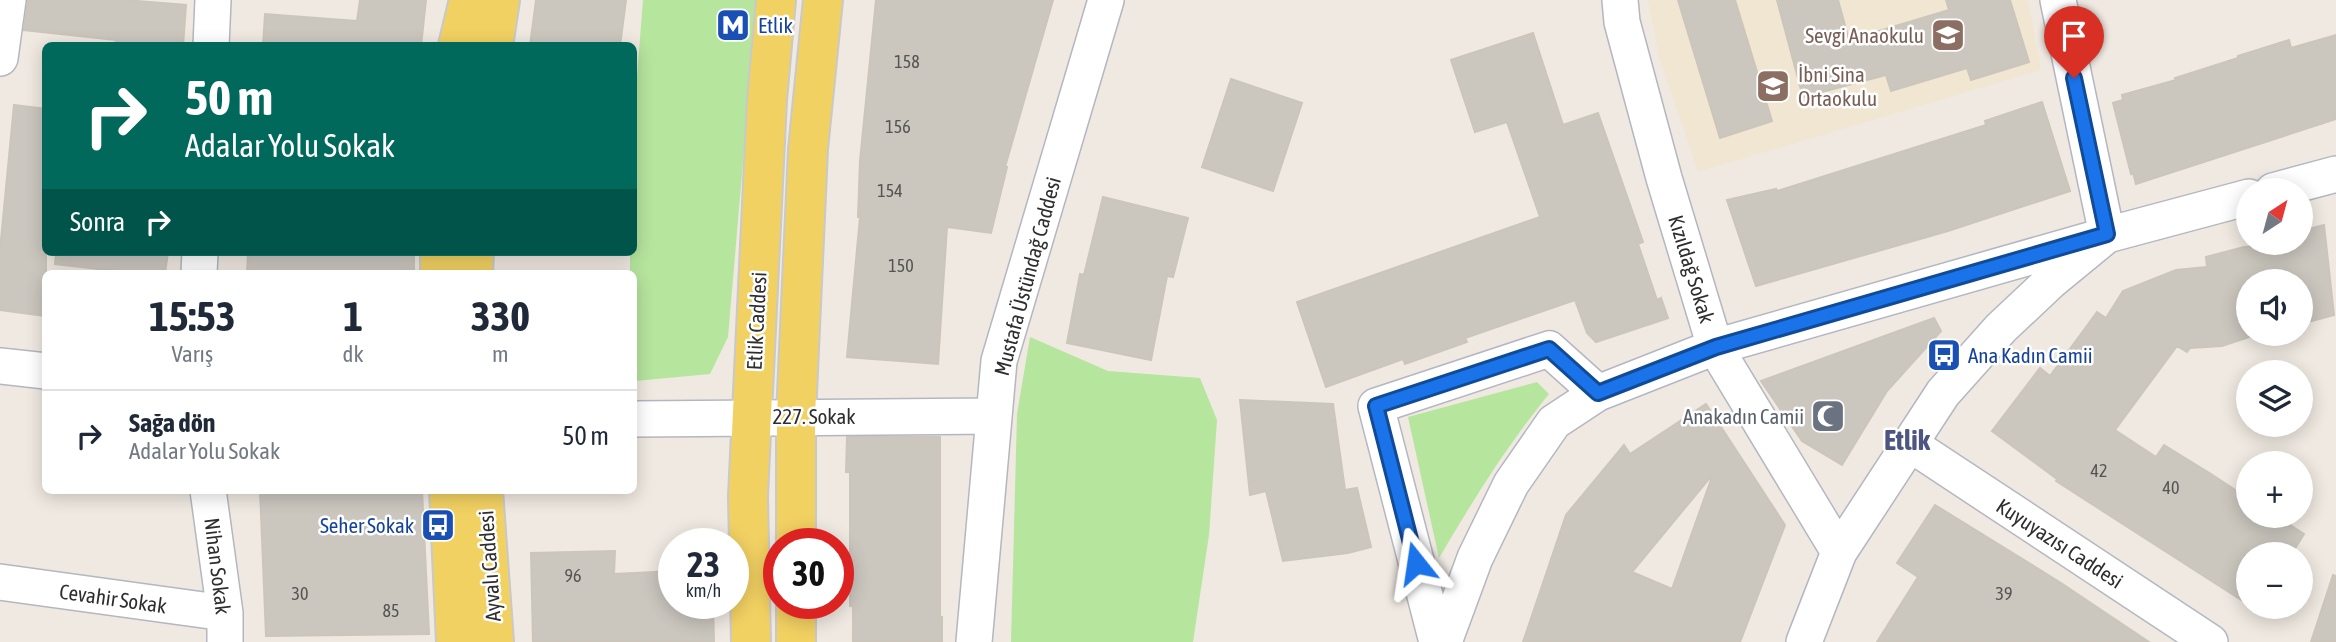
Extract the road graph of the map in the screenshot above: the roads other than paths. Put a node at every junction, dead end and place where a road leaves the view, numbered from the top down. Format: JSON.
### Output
{"nodes":[{"id":1,"x":8,"y":0,"type":"edge"},
{"id":2,"x":213,"y":0,"type":"edge"},
{"id":3,"x":469,"y":0,"type":"edge"},
{"id":4,"x":500,"y":0,"type":"edge"},
{"id":5,"x":776,"y":0,"type":"edge"},
{"id":6,"x":823,"y":0,"type":"edge"},
{"id":7,"x":1106,"y":0,"type":"edge"},
{"id":8,"x":1620,"y":0,"type":"edge"},
{"id":9,"x":2058,"y":0,"type":"edge"},
{"id":10,"x":211,"y":42,"type":"edge"},
{"id":11,"x":459,"y":42,"type":"edge"},
{"id":12,"x":494,"y":42,"type":"edge"},
{"id":13,"x":0,"y":58,"type":"edge"},
{"id":14,"x":2336,"y":174,"type":"edge"},
{"id":15,"x":2314,"y":180,"type":"edge"},
{"id":16,"x":2236,"y":200,"type":"edge"},
{"id":17,"x":2107,"y":234,"type":"junction"},
{"id":18,"x":1716,"y":347,"type":"junction"},
{"id":19,"x":0,"y":366,"type":"edge"},
{"id":20,"x":42,"y":371,"type":"edge"},
{"id":21,"x":1598,"y":393,"type":"junction"},
{"id":22,"x":796,"y":416,"type":"junction"},
{"id":23,"x":995,"y":416,"type":"junction"},
{"id":24,"x":752,"y":417,"type":"junction"},
{"id":25,"x":637,"y":419,"type":"edge"},
{"id":26,"x":1910,"y":444,"type":"junction"},
{"id":27,"x":208,"y":494,"type":"edge"},
{"id":28,"x":449,"y":494,"type":"edge"},
{"id":29,"x":483,"y":494,"type":"edge"},
{"id":30,"x":796,"y":528,"type":"edge"},
{"id":31,"x":1839,"y":552,"type":"junction"},
{"id":32,"x":0,"y":582,"type":"edge"},
{"id":33,"x":796,"y":619,"type":"edge"},
{"id":34,"x":225,"y":628,"type":"edge"},
{"id":35,"x":456,"y":642,"type":"edge"},
{"id":36,"x":494,"y":642,"type":"edge"},
{"id":37,"x":751,"y":642,"type":"edge"},
{"id":38,"x":796,"y":642,"type":"edge"},
{"id":39,"x":974,"y":642,"type":"edge"},
{"id":40,"x":1437,"y":642,"type":"edge"},
{"id":41,"x":1444,"y":642,"type":"edge"},
{"id":42,"x":1804,"y":642,"type":"edge"},
{"id":43,"x":2210,"y":642,"type":"edge"}],
"edges":[{"from":1,"to":13,"type":"street"},
{"from":2,"to":10,"type":"street"},
{"from":3,"to":11,"type":"main road"},
{"from":4,"to":12,"type":"main road"},
{"from":5,"to":24,"type":"main road","name":"Etlik Caddesi"},
{"from":6,"to":22,"type":"main road","name":"Etlik Caddesi"},
{"from":7,"to":23,"type":"street","name":"Mustafa Üstündağ Caddesi"},
{"from":8,"to":18,"type":"street","name":"Kızıldağ Sokak"},
{"from":9,"to":17,"type":"street"},
{"from":14,"to":15,"type":"street"},
{"from":16,"to":17,"type":"street"},
{"from":17,"to":18,"type":"street"},
{"from":17,"to":26,"type":"street"},
{"from":18,"to":21,"type":"street"},
{"from":18,"to":31,"type":"street","name":"Kızıldağ Sokak"},
{"from":19,"to":20,"type":"street"},
{"from":21,"to":40,"type":"street"},
{"from":21,"to":41,"type":"street"},
{"from":22,"to":23,"type":"street","name":"227. Sokak"},
{"from":22,"to":24,"type":"street","name":"227. Sokak"},
{"from":22,"to":30,"type":"main road","name":"Etlik Caddesi"},
{"from":23,"to":39,"type":"street","name":"Mustafa Üstündağ Caddesi"},
{"from":24,"to":25,"type":"street","name":"227. Sokak"},
{"from":24,"to":37,"type":"main road","name":"Etlik Caddesi"},
{"from":26,"to":31,"type":"street"},
{"from":26,"to":43,"type":"street","name":"Kuyuyazısı Caddesi"},
{"from":27,"to":34,"type":"street","name":"Nihan Sokak"},
{"from":28,"to":35,"type":"main road","name":"Ayvalı Caddesi"},
{"from":29,"to":36,"type":"main road","name":"Ayvalı Caddesi"},
{"from":31,"to":42,"type":"street"},
{"from":32,"to":34,"type":"street","name":"Cevahir Sokak"},
{"from":33,"to":38,"type":"main road"}]}
